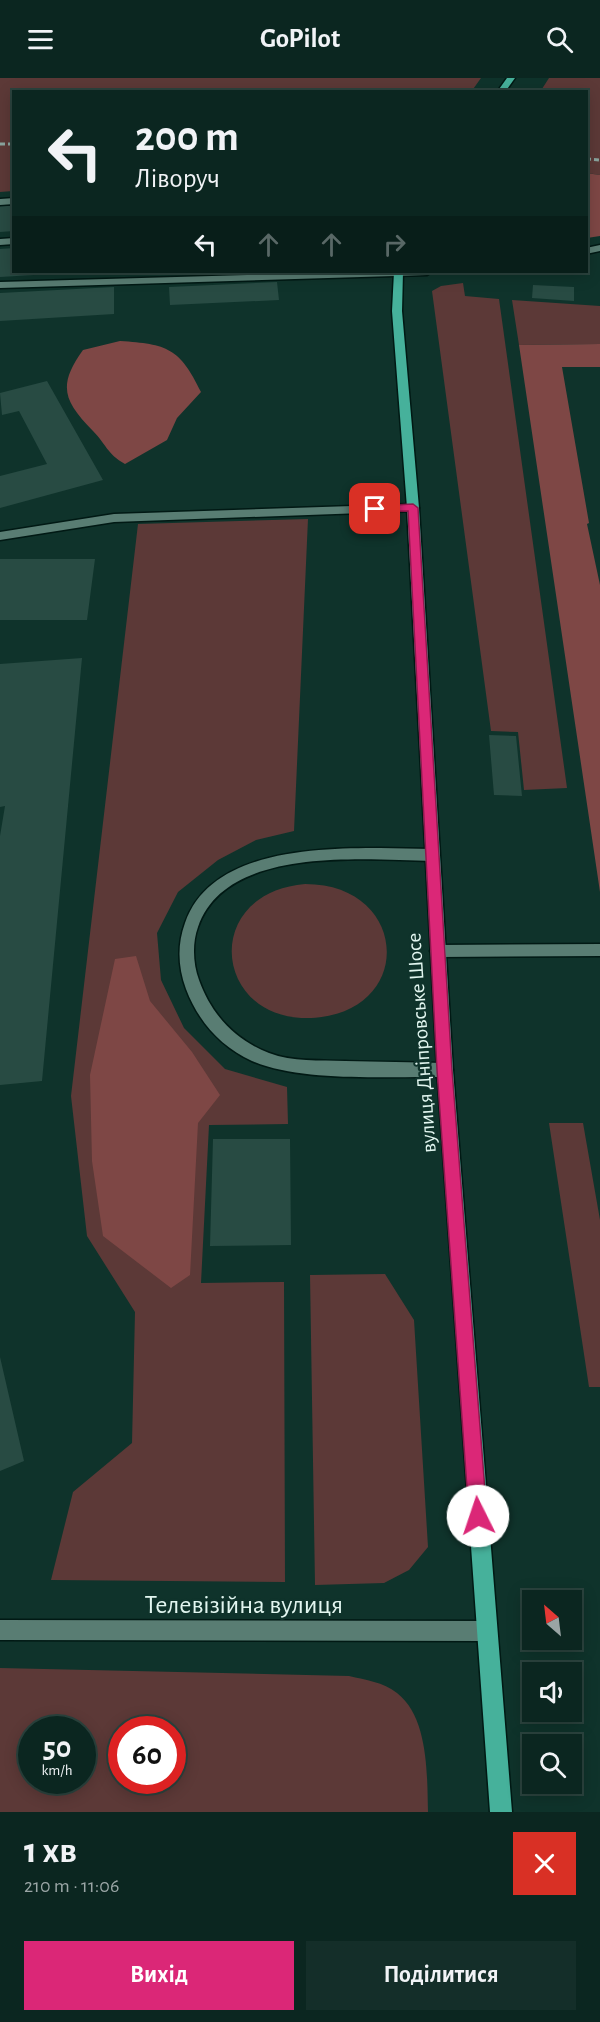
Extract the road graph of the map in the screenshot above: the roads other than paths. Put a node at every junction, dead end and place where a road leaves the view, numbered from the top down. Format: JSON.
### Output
{"nodes":[{"id":1,"x":307,"y":273,"type":"edge"},
{"id":2,"x":398,"y":273,"type":"edge"},
{"id":3,"x":125,"y":275,"type":"edge"},
{"id":4,"x":0,"y":285,"type":"edge"},
{"id":5,"x":413,"y":508,"type":"junction"},
{"id":6,"x":0,"y":536,"type":"edge"},
{"id":7,"x":432,"y":855,"type":"junction"},
{"id":8,"x":600,"y":950,"type":"edge"},
{"id":9,"x":438,"y":951,"type":"junction"},
{"id":10,"x":445,"y":1070,"type":"junction"},
{"id":11,"x":0,"y":1630,"type":"edge"},
{"id":12,"x":487,"y":1631,"type":"junction"},
{"id":13,"x":501,"y":1812,"type":"edge"}],
"edges":[{"from":1,"to":3,"type":"street"},
{"from":2,"to":5,"type":"main road","name":"вулиця Дніпровське Шосе"},
{"from":3,"to":4,"type":"street"},
{"from":5,"to":6,"type":"street"},
{"from":5,"to":7,"type":"main road","name":"вулиця Дніпровське Шосе"},
{"from":7,"to":9,"type":"main road","name":"вулиця Дніпровське Шосе"},
{"from":7,"to":10,"type":"street"},
{"from":8,"to":9,"type":"street"},
{"from":9,"to":10,"type":"main road","name":"вулиця Дніпровське Шосе"},
{"from":10,"to":12,"type":"main road","name":"вулиця Дніпровське Шосе"},
{"from":11,"to":12,"type":"street","name":"Телевізійна вулиця"},
{"from":12,"to":13,"type":"main road","name":"вулиця Дніпровське Шосе"}]}
